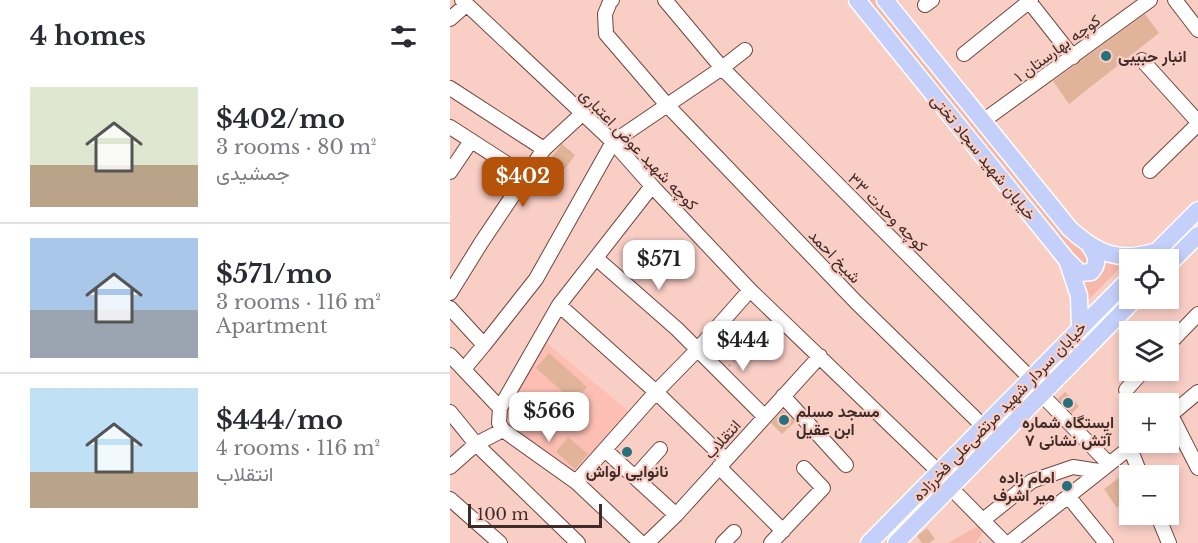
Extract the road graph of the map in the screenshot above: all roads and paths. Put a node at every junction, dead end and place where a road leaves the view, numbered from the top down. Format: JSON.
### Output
{"nodes":[{"id":1,"x":612,"y":0,"type":"edge"},
{"id":2,"x":665,"y":0,"type":"edge"},
{"id":3,"x":857,"y":0,"type":"edge"},
{"id":4,"x":885,"y":0,"type":"edge"},
{"id":5,"x":1149,"y":0,"type":"edge"},
{"id":6,"x":1174,"y":0,"type":"edge"},
{"id":7,"x":1029,"y":1,"type":"edge"},
{"id":8,"x":464,"y":2,"type":"edge"},
{"id":9,"x":450,"y":19,"type":"edge"},
{"id":10,"x":1198,"y":30,"type":"edge"},
{"id":11,"x":745,"y":50,"type":"dead end"},
{"id":12,"x":964,"y":54,"type":"dead end"},
{"id":13,"x":1073,"y":57,"type":"junction"},
{"id":14,"x":1142,"y":60,"type":"dead end"},
{"id":15,"x":722,"y":68,"type":"junction"},
{"id":16,"x":450,"y":88,"type":"edge"},
{"id":17,"x":667,"y":105,"type":"junction"},
{"id":18,"x":583,"y":113,"type":"junction"},
{"id":19,"x":984,"y":121,"type":"junction"},
{"id":20,"x":1198,"y":123,"type":"edge"},
{"id":21,"x":450,"y":127,"type":"edge"},
{"id":22,"x":471,"y":141,"type":"junction"},
{"id":23,"x":614,"y":141,"type":"junction"},
{"id":24,"x":544,"y":149,"type":"junction"},
{"id":25,"x":1150,"y":171,"type":"dead end"},
{"id":26,"x":450,"y":172,"type":"edge"},
{"id":27,"x":526,"y":176,"type":"junction"},
{"id":28,"x":652,"y":186,"type":"junction"},
{"id":29,"x":1198,"y":210,"type":"edge"},
{"id":30,"x":1198,"y":235,"type":"edge"},
{"id":31,"x":1090,"y":246,"type":"junction"},
{"id":32,"x":1159,"y":249,"type":"edge"},
{"id":33,"x":1179,"y":254,"type":"edge"},
{"id":34,"x":1119,"y":256,"type":"edge"},
{"id":35,"x":596,"y":258,"type":"junction"},
{"id":36,"x":1067,"y":260,"type":"junction"},
{"id":37,"x":1119,"y":289,"type":"edge"},
{"id":38,"x":750,"y":290,"type":"junction"},
{"id":39,"x":450,"y":293,"type":"edge"},
{"id":40,"x":559,"y":305,"type":"junction"},
{"id":41,"x":450,"y":308,"type":"edge"},
{"id":42,"x":1125,"y":309,"type":"edge"},
{"id":43,"x":1198,"y":314,"type":"edge"},
{"id":44,"x":1080,"y":328,"type":"junction"},
{"id":45,"x":1179,"y":334,"type":"edge"},
{"id":46,"x":484,"y":345,"type":"junction"},
{"id":47,"x":748,"y":346,"type":"dead end"},
{"id":48,"x":698,"y":349,"type":"junction"},
{"id":49,"x":450,"y":355,"type":"edge"},
{"id":50,"x":819,"y":356,"type":"junction"},
{"id":51,"x":464,"y":369,"type":"junction"},
{"id":52,"x":722,"y":373,"type":"junction"},
{"id":53,"x":1031,"y":379,"type":"junction"},
{"id":54,"x":1134,"y":381,"type":"edge"},
{"id":55,"x":1126,"y":390,"type":"dead end"},
{"id":56,"x":656,"y":392,"type":"junction"},
{"id":57,"x":1198,"y":392,"type":"edge"},
{"id":58,"x":1042,"y":395,"type":"junction"},
{"id":59,"x":783,"y":396,"type":"junction"},
{"id":60,"x":871,"y":405,"type":"junction"},
{"id":61,"x":500,"y":408,"type":"junction"},
{"id":62,"x":1179,"y":408,"type":"edge"},
{"id":63,"x":450,"y":412,"type":"edge"},
{"id":64,"x":765,"y":417,"type":"junction"},
{"id":65,"x":984,"y":427,"type":"junction"},
{"id":66,"x":849,"y":428,"type":"dead end"},
{"id":67,"x":503,"y":430,"type":"junction"},
{"id":68,"x":1179,"y":433,"type":"edge"},
{"id":69,"x":476,"y":444,"type":"junction"},
{"id":70,"x":660,"y":449,"type":"dead end"},
{"id":71,"x":606,"y":450,"type":"junction"},
{"id":72,"x":1122,"y":453,"type":"edge"},
{"id":73,"x":722,"y":463,"type":"junction"},
{"id":74,"x":450,"y":465,"type":"edge"},
{"id":75,"x":846,"y":465,"type":"dead end"},
{"id":76,"x":1104,"y":467,"type":"junction"},
{"id":77,"x":804,"y":468,"type":"dead end"},
{"id":78,"x":1198,"y":468,"type":"edge"},
{"id":79,"x":939,"y":472,"type":"junction"},
{"id":80,"x":635,"y":477,"type":"junction"},
{"id":81,"x":576,"y":482,"type":"junction"},
{"id":82,"x":951,"y":488,"type":"junction"},
{"id":83,"x":1068,"y":496,"type":"junction"},
{"id":84,"x":450,"y":499,"type":"edge"},
{"id":85,"x":675,"y":515,"type":"junction"},
{"id":86,"x":983,"y":520,"type":"junction"},
{"id":87,"x":1162,"y":525,"type":"edge"},
{"id":88,"x":783,"y":531,"type":"junction"},
{"id":89,"x":734,"y":532,"type":"dead end"},
{"id":90,"x":985,"y":535,"type":"dead end"},
{"id":91,"x":500,"y":543,"type":"edge"},
{"id":92,"x":578,"y":543,"type":"edge"},
{"id":93,"x":641,"y":543,"type":"edge"},
{"id":94,"x":647,"y":543,"type":"edge"},
{"id":95,"x":723,"y":543,"type":"edge"},
{"id":96,"x":771,"y":543,"type":"edge"},
{"id":97,"x":868,"y":543,"type":"edge"},
{"id":98,"x":896,"y":543,"type":"edge"},
{"id":99,"x":980,"y":543,"type":"edge"},
{"id":100,"x":1007,"y":543,"type":"edge"},
{"id":101,"x":1106,"y":543,"type":"edge"},
{"id":102,"x":1169,"y":543,"type":"edge"}],
"edges":[{"from":1,"to":17,"type":"street","name":"شیخ احمد"},
{"from":2,"to":15,"type":"street","name":"کوچه وحدت ۳۳"},
{"from":3,"to":36,"type":"main road","name":"خیابان شهید سجاد تختی"},
{"from":4,"to":19,"type":"main road","name":"خیابان شهید سجاد تختی"},
{"from":5,"to":13,"type":"street","name":"کوچه بهارستان ۱"},
{"from":6,"to":10,"type":"street"},
{"from":7,"to":12,"type":"street"},
{"from":7,"to":13,"type":"street"},
{"from":8,"to":9,"type":"street"},
{"from":8,"to":18,"type":"street","name":"کوچه شهید عوض اعتباری"},
{"from":11,"to":15,"type":"street"},
{"from":13,"to":19,"type":"street","name":"کوچه بهارستان ۱"},
{"from":14,"to":20,"type":"street"},
{"from":15,"to":17,"type":"street"},
{"from":15,"to":53,"type":"street","name":"کوچه وحدت ۳۳"},
{"from":16,"to":24,"type":"street"},
{"from":17,"to":23,"type":"street"},
{"from":17,"to":65,"type":"street","name":"شیخ احمد"},
{"from":18,"to":23,"type":"street","name":"کوچه شهید عوض اعتباری"},
{"from":18,"to":24,"type":"street"},
{"from":19,"to":31,"type":"main road","name":"خیابان شهید سجاد تختی"},
{"from":20,"to":25,"type":"street"},
{"from":21,"to":22,"type":"street"},
{"from":22,"to":26,"type":"street"},
{"from":22,"to":27,"type":"street"},
{"from":23,"to":28,"type":"street","name":"کوچه شهید عوض اعتباری"},
{"from":23,"to":46,"type":"street"},
{"from":24,"to":27,"type":"street"},
{"from":27,"to":39,"type":"street"},
{"from":28,"to":35,"type":"street"},
{"from":28,"to":38,"type":"street","name":"کوچه شهید عوض اعتباری"},
{"from":29,"to":32,"type":"main road"},
{"from":30,"to":33,"type":"main road"},
{"from":31,"to":34,"type":"main road","name":"خیابان شهید سجاد تختی"},
{"from":31,"to":36,"type":"main road"},
{"from":35,"to":40,"type":"street"},
{"from":35,"to":48,"type":"street"},
{"from":36,"to":44,"type":"main road","name":"خیابان شهید سجاد تختی"},
{"from":37,"to":44,"type":"main road","name":"خیابان سردار شهید مرتضی‌علی فخرزاده"},
{"from":38,"to":48,"type":"street"},
{"from":38,"to":50,"type":"street","name":"کوچه شهید عوض اعتباری"},
{"from":40,"to":56,"type":"street"},
{"from":40,"to":61,"type":"street"},
{"from":41,"to":46,"type":"street"},
{"from":42,"to":58,"type":"main road","name":"خیابان سردار شهید مرتضی‌علی فخرزاده"},
{"from":43,"to":45,"type":"street"},
{"from":44,"to":53,"type":"main road","name":"خیابان سردار شهید مرتضی‌علی فخرزاده"},
{"from":46,"to":51,"type":"street"},
{"from":47,"to":52,"type":"path"},
{"from":48,"to":52,"type":"street"},
{"from":48,"to":56,"type":"street"},
{"from":49,"to":51,"type":"street"},
{"from":50,"to":59,"type":"street","name":"انتقلاب"},
{"from":50,"to":60,"type":"street","name":"کوچه شهید عوض اعتباری"},
{"from":51,"to":61,"type":"street"},
{"from":52,"to":64,"type":"street"},
{"from":53,"to":65,"type":"main road","name":"خیابان سردار شهید مرتضی‌علی فخرزاده"},
{"from":54,"to":55,"type":"street"},
{"from":56,"to":71,"type":"street"},
{"from":56,"to":73,"type":"street"},
{"from":57,"to":62,"type":"street"},
{"from":58,"to":76,"type":"street"},
{"from":58,"to":82,"type":"main road","name":"خیابان سردار شهید مرتضی‌علی فخرزاده"},
{"from":59,"to":64,"type":"street","name":"انتقلاب"},
{"from":59,"to":75,"type":"street"},
{"from":60,"to":66,"type":"path"},
{"from":60,"to":79,"type":"street","name":"کوچه شهید عوض اعتباری"},
{"from":61,"to":67,"type":"street"},
{"from":63,"to":69,"type":"street"},
{"from":64,"to":73,"type":"street","name":"انتقلاب"},
{"from":65,"to":79,"type":"main road","name":"خیابان سردار شهید مرتضی‌علی فخرزاده"},
{"from":67,"to":69,"type":"street"},
{"from":67,"to":81,"type":"street"},
{"from":68,"to":78,"type":"street"},
{"from":69,"to":74,"type":"street"},
{"from":69,"to":92,"type":"street"},
{"from":70,"to":80,"type":"street"},
{"from":71,"to":80,"type":"street"},
{"from":71,"to":81,"type":"street"},
{"from":72,"to":76,"type":"street"},
{"from":73,"to":85,"type":"street","name":"انتقلاب"},
{"from":73,"to":88,"type":"street"},
{"from":76,"to":83,"type":"street"},
{"from":76,"to":86,"type":"street"},
{"from":77,"to":88,"type":"street"},
{"from":79,"to":97,"type":"main road","name":"خیابان سردار شهید مرتضی‌علی فخرزاده"},
{"from":80,"to":85,"type":"street"},
{"from":81,"to":93,"type":"street"},
{"from":82,"to":86,"type":"street"},
{"from":82,"to":98,"type":"main road","name":"خیابان سردار شهید مرتضی‌علی فخرزاده"},
{"from":83,"to":100,"type":"street"},
{"from":83,"to":101,"type":"street"},
{"from":84,"to":91,"type":"street"},
{"from":85,"to":94,"type":"street","name":"انتقلاب"},
{"from":86,"to":100,"type":"street"},
{"from":87,"to":102,"type":"street"},
{"from":88,"to":96,"type":"street"},
{"from":89,"to":95,"type":"street"},
{"from":90,"to":99,"type":"path"}]}
